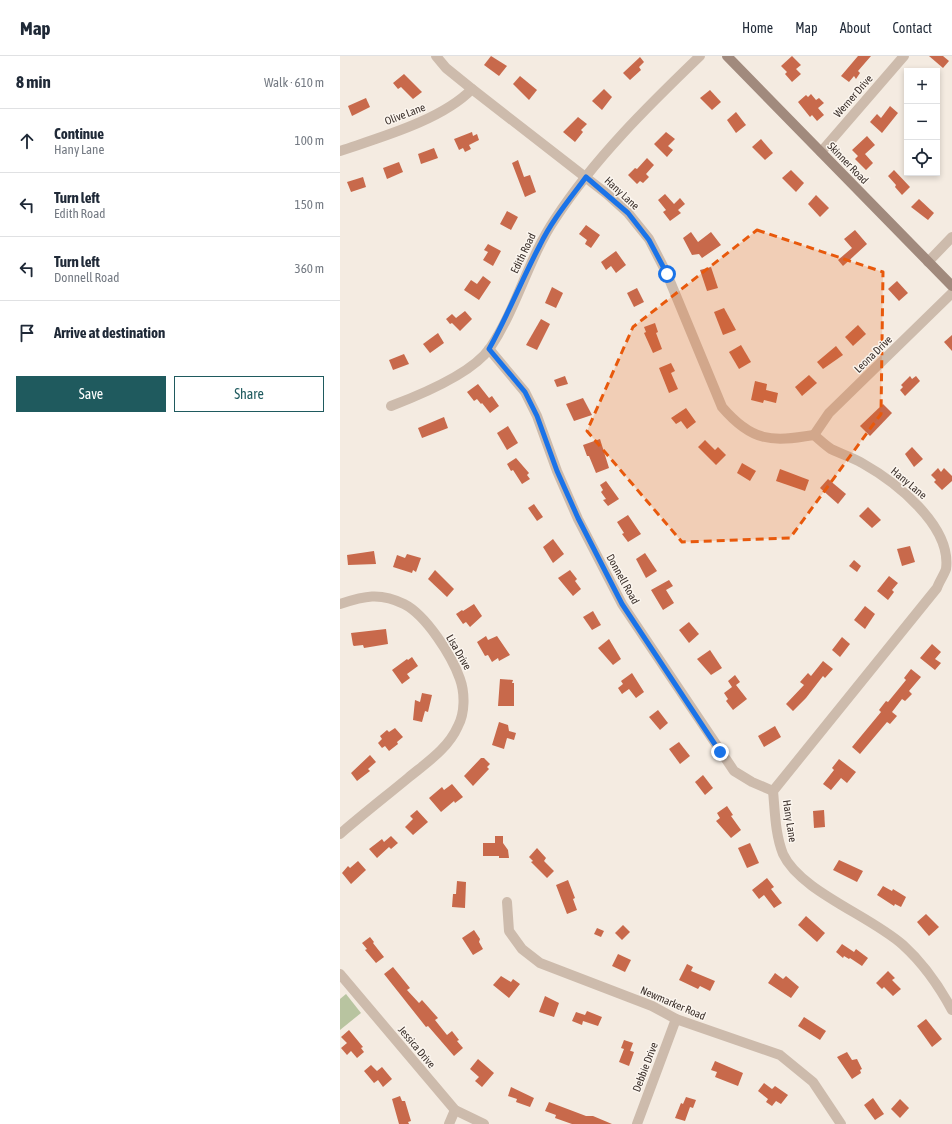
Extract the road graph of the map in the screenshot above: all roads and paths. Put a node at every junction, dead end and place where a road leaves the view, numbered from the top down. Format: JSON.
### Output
{"nodes":[{"id":1,"x":436,"y":56,"type":"edge"},
{"id":2,"x":700,"y":56,"type":"edge"},
{"id":3,"x":727,"y":56,"type":"edge"},
{"id":4,"x":904,"y":56,"type":"edge"},
{"id":5,"x":472,"y":89,"type":"junction"},
{"id":6,"x":340,"y":151,"type":"edge"},
{"id":7,"x":821,"y":152,"type":"junction"},
{"id":8,"x":586,"y":177,"type":"junction"},
{"id":9,"x":952,"y":237,"type":"edge"},
{"id":10,"x":928,"y":262,"type":"junction"},
{"id":11,"x":952,"y":286,"type":"edge"},
{"id":12,"x":952,"y":293,"type":"edge"},
{"id":13,"x":489,"y":349,"type":"junction"},
{"id":14,"x":391,"y":406,"type":"dead end"},
{"id":15,"x":814,"y":435,"type":"junction"},
{"id":16,"x":340,"y":604,"type":"edge"},
{"id":17,"x":773,"y":791,"type":"junction"},
{"id":18,"x":340,"y":834,"type":"edge"},
{"id":19,"x":507,"y":902,"type":"dead end"},
{"id":20,"x":340,"y":974,"type":"edge"},
{"id":21,"x":952,"y":1010,"type":"edge"},
{"id":22,"x":676,"y":1020,"type":"junction"},
{"id":23,"x":455,"y":1110,"type":"junction"},
{"id":24,"x":449,"y":1124,"type":"edge"},
{"id":25,"x":484,"y":1124,"type":"edge"},
{"id":26,"x":636,"y":1124,"type":"edge"},
{"id":27,"x":841,"y":1124,"type":"edge"}],
"edges":[{"from":1,"to":5,"type":"street","name":"Hany Lane"},
{"from":2,"to":8,"type":"street","name":"Edith Road"},
{"from":3,"to":7,"type":"street","name":"Skinner Road"},
{"from":4,"to":7,"type":"street","name":"Werner Drive"},
{"from":5,"to":6,"type":"street","name":"Olive Lane"},
{"from":5,"to":8,"type":"street","name":"Hany Lane"},
{"from":7,"to":10,"type":"street","name":"Skinner Road"},
{"from":8,"to":13,"type":"street","name":"Edith Road"},
{"from":8,"to":15,"type":"street","name":"Hany Lane"},
{"from":9,"to":10,"type":"street"},
{"from":10,"to":11,"type":"street","name":"Skinner Road"},
{"from":12,"to":15,"type":"street","name":"Leona Drive"},
{"from":13,"to":14,"type":"street","name":"Edith Road"},
{"from":13,"to":17,"type":"street","name":"Donnell Road"},
{"from":15,"to":17,"type":"street","name":"Hany Lane"},
{"from":16,"to":18,"type":"street","name":"Lisa Drive"},
{"from":17,"to":21,"type":"street","name":"Hany Lane"},
{"from":19,"to":22,"type":"street","name":"Newmarker Road"},
{"from":20,"to":23,"type":"street","name":"Jessica Drive"},
{"from":22,"to":26,"type":"street","name":"Debbie Drive"},
{"from":22,"to":27,"type":"street","name":"Newmarker Road"},
{"from":23,"to":24,"type":"street"},
{"from":23,"to":25,"type":"street","name":"Jessica Drive"}]}
